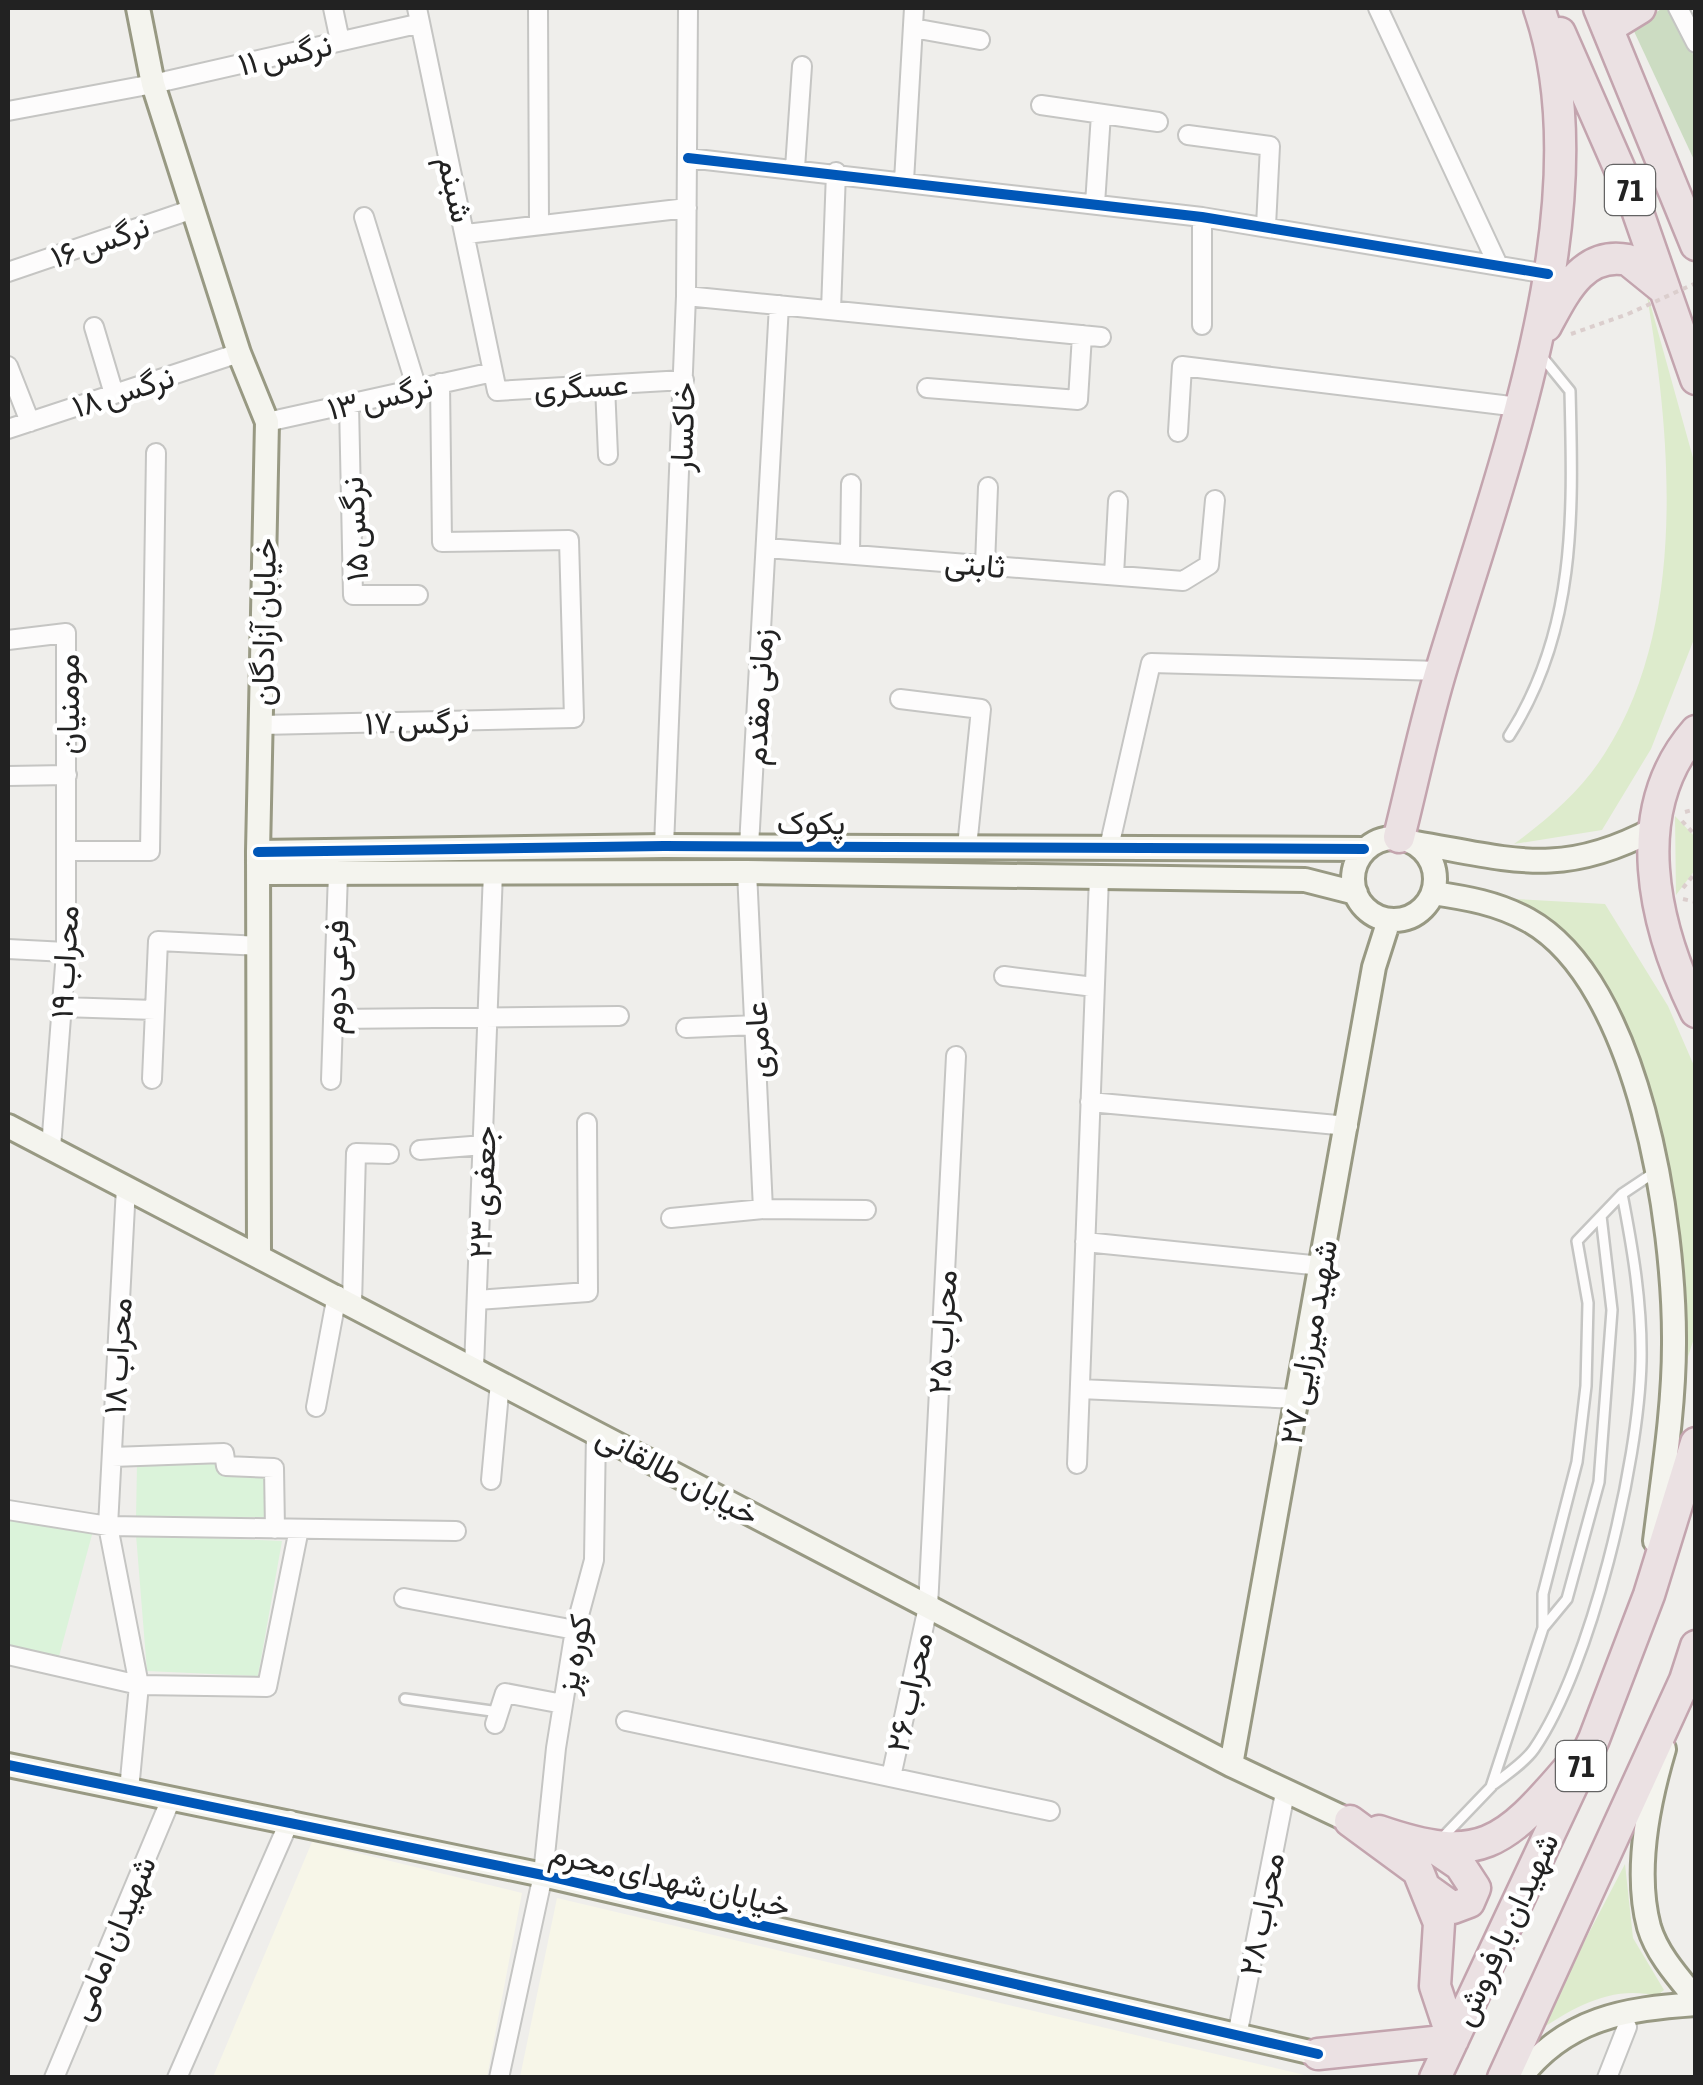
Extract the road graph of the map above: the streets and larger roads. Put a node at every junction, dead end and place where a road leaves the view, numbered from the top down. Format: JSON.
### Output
{"nodes":[{"id":1,"x":138,"y":8,"type":"edge"},
{"id":2,"x":333,"y":8,"type":"edge"},
{"id":3,"x":538,"y":8,"type":"edge"},
{"id":4,"x":688,"y":8,"type":"edge"},
{"id":5,"x":914,"y":8,"type":"edge"},
{"id":6,"x":1378,"y":8,"type":"edge"},
{"id":7,"x":1539,"y":8,"type":"edge"},
{"id":8,"x":1548,"y":8,"type":"edge"},
{"id":9,"x":1640,"y":8,"type":"edge"},
{"id":10,"x":1678,"y":8,"type":"edge"},
{"id":11,"x":417,"y":16,"type":"edge"},
{"id":12,"x":1604,"y":17,"type":"edge"},
{"id":13,"x":913,"y":28,"type":"junction"},
{"id":14,"x":980,"y":40,"type":"dead end"},
{"id":15,"x":340,"y":41,"type":"junction"},
{"id":16,"x":1696,"y":43,"type":"edge"},
{"id":17,"x":802,"y":66,"type":"dead end"},
{"id":18,"x":152,"y":84,"type":"junction"},
{"id":19,"x":1041,"y":105,"type":"dead end"},
{"id":20,"x":8,"y":111,"type":"edge"},
{"id":21,"x":1101,"y":114,"type":"junction"},
{"id":22,"x":1158,"y":122,"type":"dead end"},
{"id":23,"x":1188,"y":135,"type":"dead end"},
{"id":24,"x":688,"y":158,"type":"junction"},
{"id":25,"x":795,"y":168,"type":"junction"},
{"id":26,"x":836,"y":172,"type":"junction"},
{"id":27,"x":904,"y":180,"type":"junction"},
{"id":28,"x":1696,"y":189,"type":"edge"},
{"id":29,"x":1095,"y":204,"type":"junction"},
{"id":30,"x":688,"y":208,"type":"junction"},
{"id":31,"x":192,"y":209,"type":"junction"},
{"id":32,"x":1202,"y":216,"type":"junction"},
{"id":33,"x":364,"y":217,"type":"dead end"},
{"id":34,"x":539,"y":225,"type":"junction"},
{"id":35,"x":1266,"y":226,"type":"junction"},
{"id":36,"x":466,"y":234,"type":"junction"},
{"id":37,"x":1696,"y":245,"type":"edge"},
{"id":38,"x":1498,"y":265,"type":"junction"},
{"id":39,"x":8,"y":272,"type":"edge"},
{"id":40,"x":1548,"y":274,"type":"junction"},
{"id":41,"x":1683,"y":290,"type":"edge"},
{"id":42,"x":686,"y":296,"type":"junction"},
{"id":43,"x":779,"y":305,"type":"junction"},
{"id":44,"x":830,"y":310,"type":"junction"},
{"id":45,"x":1202,"y":325,"type":"dead end"},
{"id":46,"x":94,"y":327,"type":"dead end"},
{"id":47,"x":1082,"y":335,"type":"junction"},
{"id":48,"x":1102,"y":337,"type":"dead end"},
{"id":49,"x":1534,"y":346,"type":"junction"},
{"id":50,"x":240,"y":353,"type":"junction"},
{"id":51,"x":8,"y":366,"type":"edge"},
{"id":52,"x":493,"y":372,"type":"junction"},
{"id":53,"x":1696,"y":378,"type":"edge"},
{"id":54,"x":684,"y":380,"type":"junction"},
{"id":55,"x":440,"y":384,"type":"junction"},
{"id":56,"x":605,"y":386,"type":"junction"},
{"id":57,"x":927,"y":388,"type":"dead end"},
{"id":58,"x":417,"y":389,"type":"junction"},
{"id":59,"x":114,"y":394,"type":"junction"},
{"id":60,"x":350,"y":404,"type":"junction"},
{"id":61,"x":1519,"y":407,"type":"junction"},
{"id":62,"x":30,"y":422,"type":"junction"},
{"id":63,"x":267,"y":422,"type":"junction"},
{"id":64,"x":8,"y":429,"type":"edge"},
{"id":65,"x":1178,"y":432,"type":"dead end"},
{"id":66,"x":156,"y":454,"type":"dead end"},
{"id":67,"x":608,"y":455,"type":"dead end"},
{"id":68,"x":851,"y":484,"type":"dead end"},
{"id":69,"x":988,"y":486,"type":"dead end"},
{"id":70,"x":1215,"y":500,"type":"dead end"},
{"id":71,"x":1118,"y":501,"type":"dead end"},
{"id":72,"x":766,"y":548,"type":"junction"},
{"id":73,"x":850,"y":554,"type":"junction"},
{"id":74,"x":984,"y":565,"type":"junction"},
{"id":75,"x":1114,"y":576,"type":"junction"},
{"id":76,"x":418,"y":595,"type":"dead end"},
{"id":77,"x":8,"y":640,"type":"edge"},
{"id":78,"x":1440,"y":671,"type":"junction"},
{"id":79,"x":900,"y":700,"type":"dead end"},
{"id":80,"x":1696,"y":706,"type":"edge"},
{"id":81,"x":261,"y":725,"type":"junction"},
{"id":82,"x":1689,"y":738,"type":"edge"},
{"id":83,"x":66,"y":775,"type":"junction"},
{"id":84,"x":8,"y":776,"type":"edge"},
{"id":85,"x":1665,"y":822,"type":"junction"},
{"id":86,"x":1408,"y":840,"type":"junction"},
{"id":87,"x":664,"y":846,"type":"junction"},
{"id":88,"x":748,"y":846,"type":"junction"},
{"id":89,"x":831,"y":847,"type":"junction"},
{"id":90,"x":967,"y":848,"type":"junction"},
{"id":91,"x":1108,"y":848,"type":"junction"},
{"id":92,"x":1364,"y":849,"type":"junction"},
{"id":93,"x":69,"y":851,"type":"junction"},
{"id":94,"x":258,"y":863,"type":"junction"},
{"id":95,"x":493,"y":872,"type":"junction"},
{"id":96,"x":747,"y":872,"type":"junction"},
{"id":97,"x":338,"y":873,"type":"junction"},
{"id":98,"x":832,"y":873,"type":"junction"},
{"id":99,"x":1099,"y":877,"type":"junction"},
{"id":100,"x":1356,"y":893,"type":"junction"},
{"id":101,"x":1433,"y":893,"type":"junction"},
{"id":102,"x":1389,"y":920,"type":"junction"},
{"id":103,"x":259,"y":946,"type":"junction"},
{"id":104,"x":8,"y":949,"type":"edge"},
{"id":105,"x":66,"y":952,"type":"junction"},
{"id":106,"x":1004,"y":976,"type":"dead end"},
{"id":107,"x":1094,"y":987,"type":"junction"},
{"id":108,"x":62,"y":1006,"type":"junction"},
{"id":109,"x":155,"y":1010,"type":"junction"},
{"id":110,"x":1696,"y":1012,"type":"edge"},
{"id":111,"x":490,"y":1016,"type":"junction"},
{"id":112,"x":618,"y":1016,"type":"dead end"},
{"id":113,"x":334,"y":1019,"type":"junction"},
{"id":114,"x":756,"y":1024,"type":"junction"},
{"id":115,"x":686,"y":1028,"type":"dead end"},
{"id":116,"x":956,"y":1056,"type":"dead end"},
{"id":117,"x":152,"y":1079,"type":"dead end"},
{"id":118,"x":331,"y":1080,"type":"dead end"},
{"id":119,"x":1090,"y":1102,"type":"junction"},
{"id":120,"x":588,"y":1123,"type":"dead end"},
{"id":121,"x":8,"y":1126,"type":"edge"},
{"id":122,"x":1348,"y":1126,"type":"junction"},
{"id":123,"x":484,"y":1145,"type":"junction"},
{"id":124,"x":50,"y":1148,"type":"junction"},
{"id":125,"x":420,"y":1150,"type":"dead end"},
{"id":126,"x":389,"y":1154,"type":"dead end"},
{"id":127,"x":126,"y":1187,"type":"junction"},
{"id":128,"x":763,"y":1209,"type":"junction"},
{"id":129,"x":866,"y":1210,"type":"dead end"},
{"id":130,"x":671,"y":1218,"type":"dead end"},
{"id":131,"x":1085,"y":1242,"type":"junction"},
{"id":132,"x":259,"y":1256,"type":"junction"},
{"id":133,"x":1322,"y":1266,"type":"junction"},
{"id":134,"x":344,"y":1299,"type":"junction"},
{"id":135,"x":477,"y":1300,"type":"junction"},
{"id":136,"x":474,"y":1368,"type":"junction"},
{"id":137,"x":500,"y":1382,"type":"junction"},
{"id":138,"x":1080,"y":1389,"type":"junction"},
{"id":139,"x":1297,"y":1399,"type":"junction"},
{"id":140,"x":316,"y":1407,"type":"dead end"},
{"id":141,"x":596,"y":1432,"type":"junction"},
{"id":142,"x":1696,"y":1442,"type":"edge"},
{"id":143,"x":112,"y":1457,"type":"junction"},
{"id":144,"x":1077,"y":1464,"type":"dead end"},
{"id":145,"x":491,"y":1480,"type":"dead end"},
{"id":146,"x":8,"y":1510,"type":"edge"},
{"id":147,"x":108,"y":1526,"type":"junction"},
{"id":148,"x":275,"y":1529,"type":"junction"},
{"id":149,"x":299,"y":1529,"type":"junction"},
{"id":150,"x":456,"y":1531,"type":"dead end"},
{"id":151,"x":1649,"y":1595,"type":"junction"},
{"id":152,"x":404,"y":1598,"type":"dead end"},
{"id":153,"x":928,"y":1607,"type":"junction"},
{"id":154,"x":575,"y":1630,"type":"junction"},
{"id":155,"x":1696,"y":1646,"type":"edge"},
{"id":156,"x":8,"y":1655,"type":"edge"},
{"id":157,"x":1690,"y":1670,"type":"edge"},
{"id":158,"x":140,"y":1684,"type":"junction"},
{"id":159,"x":563,"y":1704,"type":"junction"},
{"id":160,"x":497,"y":1718,"type":"road end"},
{"id":161,"x":626,"y":1722,"type":"dead end"},
{"id":162,"x":1594,"y":1738,"type":"junction"},
{"id":163,"x":8,"y":1765,"type":"edge"},
{"id":164,"x":1230,"y":1765,"type":"junction"},
{"id":165,"x":890,"y":1778,"type":"junction"},
{"id":166,"x":128,"y":1790,"type":"junction"},
{"id":167,"x":1285,"y":1792,"type":"junction"},
{"id":168,"x":171,"y":1799,"type":"junction"},
{"id":169,"x":1050,"y":1811,"type":"dead end"},
{"id":170,"x":290,"y":1820,"type":"junction"},
{"id":171,"x":1350,"y":1821,"type":"junction"},
{"id":172,"x":1429,"y":1846,"type":"junction"},
{"id":173,"x":543,"y":1875,"type":"junction"},
{"id":174,"x":1428,"y":1890,"type":"junction"},
{"id":175,"x":1435,"y":1986,"type":"junction"},
{"id":176,"x":1696,"y":2002,"type":"edge"},
{"id":177,"x":1627,"y":2027,"type":"dead end"},
{"id":178,"x":1237,"y":2036,"type":"junction"},
{"id":179,"x":1452,"y":2040,"type":"junction"},
{"id":180,"x":1401,"y":2042,"type":"junction"},
{"id":181,"x":1318,"y":2054,"type":"junction"},
{"id":182,"x":54,"y":2078,"type":"edge"},
{"id":183,"x":177,"y":2078,"type":"edge"},
{"id":184,"x":499,"y":2078,"type":"edge"},
{"id":185,"x":1352,"y":2078,"type":"edge"},
{"id":186,"x":1435,"y":2078,"type":"edge"},
{"id":187,"x":1503,"y":2078,"type":"edge"},
{"id":188,"x":1520,"y":2078,"type":"edge"},
{"id":189,"x":1607,"y":2078,"type":"edge"}],
"edges":[{"from":1,"to":18,"type":"street","name":"خیابان آزادگان"},
{"from":2,"to":15,"type":"street"},
{"from":3,"to":34,"type":"street"},
{"from":4,"to":24,"type":"street","name":"خاکسار"},
{"from":5,"to":13,"type":"street"},
{"from":6,"to":38,"type":"street"},
{"from":7,"to":40,"type":"highway"},
{"from":8,"to":41,"type":"highway","number":"71"},
{"from":9,"to":12,"type":"highway"},
{"from":10,"to":16,"type":"street"},
{"from":11,"to":15,"type":"street","name":"نرگس ۱۱"},
{"from":11,"to":36,"type":"street","name":"شبنم"},
{"from":12,"to":28,"type":"highway"},
{"from":12,"to":37,"type":"highway","number":"71"},
{"from":13,"to":14,"type":"street"},
{"from":13,"to":27,"type":"street"},
{"from":15,"to":18,"type":"street","name":"نرگس ۱۱"},
{"from":17,"to":25,"type":"street"},
{"from":18,"to":20,"type":"street","name":"نرگس ۱۱"},
{"from":18,"to":31,"type":"street","name":"خیابان آزادگان"},
{"from":19,"to":21,"type":"street"},
{"from":21,"to":22,"type":"street"},
{"from":21,"to":29,"type":"street"},
{"from":23,"to":35,"type":"street"},
{"from":24,"to":25,"type":"street"},
{"from":24,"to":30,"type":"street","name":"خاکسار"},
{"from":25,"to":26,"type":"street"},
{"from":26,"to":27,"type":"street"},
{"from":26,"to":44,"type":"street"},
{"from":27,"to":29,"type":"street"},
{"from":29,"to":32,"type":"street"},
{"from":30,"to":34,"type":"street"},
{"from":30,"to":42,"type":"street","name":"خاکسار"},
{"from":31,"to":39,"type":"street","name":"نرگس ۱۶"},
{"from":31,"to":50,"type":"street","name":"خیابان آزادگان"},
{"from":32,"to":35,"type":"street"},
{"from":32,"to":45,"type":"street"},
{"from":33,"to":58,"type":"street"},
{"from":34,"to":36,"type":"street"},
{"from":35,"to":38,"type":"street"},
{"from":36,"to":52,"type":"street","name":"شبنم"},
{"from":38,"to":40,"type":"street"},
{"from":40,"to":49,"type":"highway"},
{"from":41,"to":49,"type":"highway"},
{"from":41,"to":53,"type":"highway","number":"71"},
{"from":42,"to":43,"type":"street"},
{"from":42,"to":54,"type":"street","name":"خاکسار"},
{"from":43,"to":44,"type":"street"},
{"from":43,"to":72,"type":"street","name":"زمانی مقدم"},
{"from":44,"to":47,"type":"street"},
{"from":46,"to":59,"type":"street"},
{"from":47,"to":48,"type":"street"},
{"from":47,"to":57,"type":"street"},
{"from":49,"to":61,"type":"highway"},
{"from":50,"to":59,"type":"street","name":"نرگس ۱۸"},
{"from":50,"to":63,"type":"street","name":"خیابان آزادگان"},
{"from":51,"to":62,"type":"street"},
{"from":52,"to":55,"type":"street","name":"نرگس ۱۳"},
{"from":52,"to":56,"type":"street","name":"عسگری"},
{"from":54,"to":56,"type":"street","name":"عسگری"},
{"from":54,"to":87,"type":"street","name":"خاکسار"},
{"from":55,"to":58,"type":"street","name":"نرگس ۱۳"},
{"from":55,"to":81,"type":"street","name":"نرگس ۱۷"},
{"from":56,"to":67,"type":"street"},
{"from":58,"to":60,"type":"street","name":"نرگس ۱۳"},
{"from":59,"to":62,"type":"street","name":"نرگس ۱۸"},
{"from":60,"to":63,"type":"street","name":"نرگس ۱۳"},
{"from":60,"to":76,"type":"street","name":"نرگس ۱۵"},
{"from":61,"to":65,"type":"street"},
{"from":61,"to":78,"type":"highway"},
{"from":62,"to":64,"type":"street","name":"نرگس ۱۸"},
{"from":63,"to":81,"type":"street","name":"خیابان آزادگان"},
{"from":66,"to":93,"type":"street"},
{"from":68,"to":73,"type":"street"},
{"from":69,"to":74,"type":"street"},
{"from":70,"to":75,"type":"street","name":"ثابتی"},
{"from":71,"to":75,"type":"street"},
{"from":72,"to":73,"type":"street","name":"ثابتی"},
{"from":72,"to":88,"type":"street","name":"زمانی مقدم"},
{"from":73,"to":74,"type":"street","name":"ثابتی"},
{"from":74,"to":75,"type":"street","name":"ثابتی"},
{"from":77,"to":83,"type":"street","name":"مومنیان"},
{"from":78,"to":86,"type":"highway"},
{"from":78,"to":91,"type":"street"},
{"from":79,"to":90,"type":"street"},
{"from":80,"to":82,"type":"highway"},
{"from":81,"to":94,"type":"street","name":"خیابان آزادگان"},
{"from":82,"to":85,"type":"highway"},
{"from":83,"to":84,"type":"street"},
{"from":83,"to":93,"type":"street","name":"محراب ۱۹"},
{"from":85,"to":86,"type":"street"},
{"from":85,"to":110,"type":"highway"},
{"from":86,"to":92,"type":"street"},
{"from":86,"to":101,"type":"street"},
{"from":87,"to":88,"type":"street","name":"پکوک"},
{"from":87,"to":94,"type":"street","name":"پکوک"},
{"from":88,"to":89,"type":"street","name":"پکوک"},
{"from":89,"to":90,"type":"street","name":"پکوک"},
{"from":89,"to":98,"type":"street"},
{"from":90,"to":91,"type":"street","name":"پکوک"},
{"from":91,"to":92,"type":"street","name":"پکوک"},
{"from":92,"to":100,"type":"street"},
{"from":93,"to":105,"type":"street","name":"محراب ۱۹"},
{"from":94,"to":97,"type":"street","name":"پکوک"},
{"from":94,"to":103,"type":"street","name":"خیابان آزادگان"},
{"from":95,"to":96,"type":"street","name":"پکوک"},
{"from":95,"to":97,"type":"street","name":"پکوک"},
{"from":95,"to":111,"type":"street","name":"جعفری ۲۳"},
{"from":96,"to":98,"type":"street","name":"پکوک"},
{"from":96,"to":114,"type":"street","name":"عامری"},
{"from":97,"to":113,"type":"street","name":"فرعی دوم"},
{"from":98,"to":99,"type":"street","name":"پکوک"},
{"from":99,"to":100,"type":"street","name":"پکوک"},
{"from":99,"to":107,"type":"street"},
{"from":100,"to":102,"type":"street"},
{"from":101,"to":102,"type":"street"},
{"from":101,"to":151,"type":"street"},
{"from":102,"to":122,"type":"street","name":"شهید میرزایی ۲۷"},
{"from":103,"to":109,"type":"street"},
{"from":103,"to":132,"type":"street","name":"خیابان آزادگان"},
{"from":104,"to":105,"type":"street"},
{"from":105,"to":108,"type":"street","name":"محراب ۱۹"},
{"from":106,"to":107,"type":"street"},
{"from":107,"to":119,"type":"street"},
{"from":108,"to":109,"type":"street"},
{"from":108,"to":124,"type":"street","name":"محراب ۱۹"},
{"from":109,"to":117,"type":"street"},
{"from":111,"to":112,"type":"street"},
{"from":111,"to":113,"type":"street"},
{"from":111,"to":123,"type":"street","name":"جعفری ۲۳"},
{"from":113,"to":118,"type":"street","name":"فرعی دوم"},
{"from":114,"to":115,"type":"street"},
{"from":114,"to":128,"type":"street","name":"عامری"},
{"from":116,"to":153,"type":"street","name":"محراب ۲۵"},
{"from":119,"to":122,"type":"street"},
{"from":119,"to":131,"type":"street"},
{"from":120,"to":135,"type":"street"},
{"from":121,"to":124,"type":"street","name":"خیابان طالقانی"},
{"from":122,"to":133,"type":"street","name":"شهید میرزایی ۲۷"},
{"from":123,"to":125,"type":"street"},
{"from":123,"to":135,"type":"street","name":"جعفری ۲۳"},
{"from":124,"to":127,"type":"street","name":"خیابان طالقانی"},
{"from":126,"to":134,"type":"street"},
{"from":127,"to":132,"type":"street","name":"خیابان طالقانی"},
{"from":127,"to":143,"type":"street","name":"محراب ۱۸"},
{"from":128,"to":129,"type":"street"},
{"from":128,"to":130,"type":"street"},
{"from":131,"to":133,"type":"street"},
{"from":131,"to":138,"type":"street"},
{"from":132,"to":134,"type":"street","name":"خیابان طالقانی"},
{"from":133,"to":139,"type":"street","name":"شهید میرزایی ۲۷"},
{"from":134,"to":136,"type":"street","name":"خیابان طالقانی"},
{"from":134,"to":140,"type":"street"},
{"from":135,"to":136,"type":"street","name":"جعفری ۲۳"},
{"from":136,"to":137,"type":"street","name":"خیابان طالقانی"},
{"from":137,"to":141,"type":"street","name":"خیابان طالقانی"},
{"from":137,"to":145,"type":"street"},
{"from":138,"to":139,"type":"street"},
{"from":138,"to":144,"type":"street"},
{"from":139,"to":164,"type":"street","name":"شهید میرزایی ۲۷"},
{"from":141,"to":153,"type":"street","name":"خیابان طالقانی"},
{"from":141,"to":154,"type":"street","name":"کوره پز"},
{"from":142,"to":151,"type":"highway","name":"شهیدان بارفروش","number":"71"},
{"from":143,"to":147,"type":"street","name":"محراب ۱۸"},
{"from":143,"to":148,"type":"street"},
{"from":146,"to":147,"type":"street"},
{"from":147,"to":148,"type":"street"},
{"from":147,"to":158,"type":"street","name":"محراب ۱۸"},
{"from":148,"to":149,"type":"street"},
{"from":149,"to":150,"type":"street"},
{"from":149,"to":158,"type":"street"},
{"from":151,"to":162,"type":"highway","name":"شهیدان بارفروش","number":"71"},
{"from":152,"to":154,"type":"street"},
{"from":153,"to":164,"type":"street","name":"خیابان طالقانی"},
{"from":153,"to":165,"type":"street","name":"محراب ۲۶"},
{"from":154,"to":159,"type":"street","name":"کوره پز"},
{"from":155,"to":157,"type":"highway","name":"شهیدان بارفروش","number":"71"},
{"from":156,"to":158,"type":"street"},
{"from":157,"to":176,"type":"street"},
{"from":157,"to":187,"type":"highway","name":"شهیدان بارفروش","number":"71"},
{"from":158,"to":166,"type":"street","name":"محراب ۱۸"},
{"from":159,"to":160,"type":"street"},
{"from":159,"to":173,"type":"street","name":"کوره پز"},
{"from":161,"to":165,"type":"street"},
{"from":162,"to":172,"type":"highway"},
{"from":162,"to":179,"type":"highway","name":"شهیدان بارفروش","number":"71"},
{"from":163,"to":166,"type":"street","name":"خیابان شهدای محرم"},
{"from":164,"to":167,"type":"street","name":"خیابان طالقانی"},
{"from":165,"to":169,"type":"street"},
{"from":166,"to":168,"type":"street","name":"خیابان شهدای محرم"},
{"from":167,"to":171,"type":"street","name":"خیابان طالقانی"},
{"from":167,"to":178,"type":"street","name":"محراب ۲۸"},
{"from":168,"to":170,"type":"street","name":"خیابان شهدای محرم"},
{"from":168,"to":182,"type":"street","name":"شهیدان امامی"},
{"from":170,"to":173,"type":"street","name":"خیابان شهدای محرم"},
{"from":170,"to":183,"type":"street"},
{"from":171,"to":172,"type":"highway"},
{"from":171,"to":174,"type":"highway"},
{"from":172,"to":174,"type":"highway"},
{"from":173,"to":178,"type":"street","name":"خیابان شهدای محرم"},
{"from":173,"to":184,"type":"street","name":"کوره پز"},
{"from":174,"to":175,"type":"highway"},
{"from":175,"to":179,"type":"highway"},
{"from":175,"to":180,"type":"highway"},
{"from":176,"to":188,"type":"street"},
{"from":177,"to":189,"type":"street"},
{"from":178,"to":181,"type":"street","name":"خیابان شهدای محرم"},
{"from":179,"to":180,"type":"highway"},
{"from":179,"to":186,"type":"highway","name":"شهیدان بارفروش","number":"71"},
{"from":180,"to":181,"type":"highway"},
{"from":181,"to":185,"type":"highway"}]}
